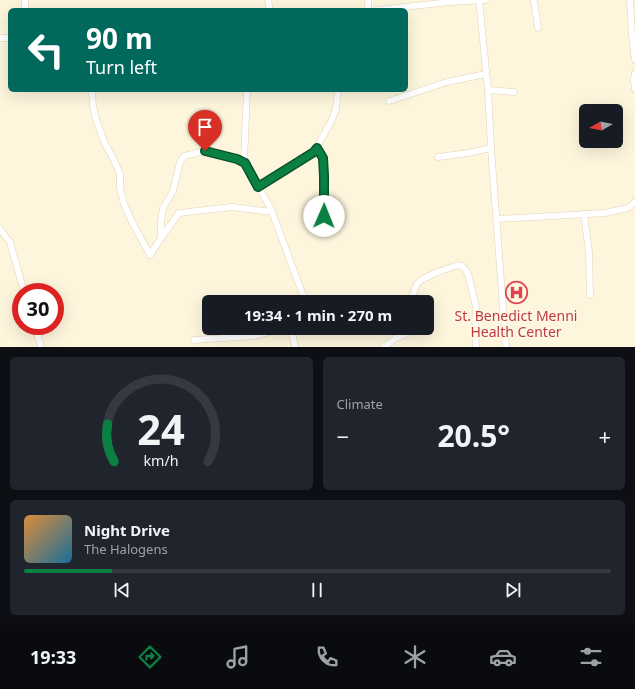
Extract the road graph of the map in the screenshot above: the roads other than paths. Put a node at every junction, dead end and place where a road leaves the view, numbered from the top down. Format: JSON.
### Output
{"nodes":[{"id":1,"x":479,"y":0,"type":"edge"},
{"id":2,"x":485,"y":0,"type":"edge"},
{"id":3,"x":534,"y":0,"type":"edge"},
{"id":4,"x":630,"y":0,"type":"edge"},
{"id":5,"x":449,"y":1,"type":"edge"},
{"id":6,"x":394,"y":8,"type":"edge"},
{"id":7,"x":538,"y":28,"type":"dead end"},
{"id":8,"x":635,"y":60,"type":"edge"},
{"id":9,"x":486,"y":74,"type":"junction"},
{"id":10,"x":635,"y":74,"type":"edge"},
{"id":11,"x":635,"y":89,"type":"edge"},
{"id":12,"x":488,"y":90,"type":"junction"},
{"id":13,"x":92,"y":92,"type":"edge"},
{"id":14,"x":247,"y":92,"type":"edge"},
{"id":15,"x":338,"y":92,"type":"edge"},
{"id":16,"x":514,"y":92,"type":"dead end"},
{"id":17,"x":389,"y":101,"type":"dead end"},
{"id":18,"x":317,"y":148,"type":"junction"},
{"id":19,"x":491,"y":148,"type":"junction"},
{"id":20,"x":245,"y":153,"type":"junction"},
{"id":21,"x":438,"y":158,"type":"dead end"},
{"id":22,"x":237,"y":159,"type":"junction"},
{"id":23,"x":245,"y":163,"type":"junction"},
{"id":24,"x":258,"y":187,"type":"junction"},
{"id":25,"x":635,"y":202,"type":"edge"},
{"id":26,"x":272,"y":212,"type":"junction"},
{"id":27,"x":584,"y":214,"type":"junction"},
{"id":28,"x":324,"y":216,"type":"dead end"},
{"id":29,"x":497,"y":220,"type":"junction"},
{"id":30,"x":0,"y":229,"type":"edge"},
{"id":31,"x":161,"y":238,"type":"junction"},
{"id":32,"x":21,"y":283,"type":"edge"},
{"id":33,"x":303,"y":295,"type":"edge"},
{"id":34,"x":413,"y":295,"type":"edge"},
{"id":35,"x":590,"y":295,"type":"dead end"},
{"id":36,"x":38,"y":335,"type":"edge"},
{"id":37,"x":257,"y":335,"type":"edge"},
{"id":38,"x":292,"y":335,"type":"edge"},
{"id":39,"x":403,"y":335,"type":"edge"},
{"id":40,"x":194,"y":340,"type":"dead end"},
{"id":41,"x":41,"y":347,"type":"edge"},
{"id":42,"x":295,"y":347,"type":"edge"},
{"id":43,"x":384,"y":347,"type":"edge"},
{"id":44,"x":476,"y":347,"type":"edge"},
{"id":45,"x":506,"y":347,"type":"edge"}],
"edges":[{"from":1,"to":2,"type":"street"},
{"from":1,"to":5,"type":"street"},
{"from":1,"to":9,"type":"street"},
{"from":3,"to":7,"type":"street"},
{"from":4,"to":8,"type":"street"},
{"from":5,"to":6,"type":"street"},
{"from":9,"to":12,"type":"street"},
{"from":9,"to":17,"type":"street"},
{"from":10,"to":11,"type":"street"},
{"from":12,"to":16,"type":"street"},
{"from":12,"to":19,"type":"street"},
{"from":13,"to":31,"type":"street"},
{"from":14,"to":20,"type":"street"},
{"from":15,"to":18,"type":"street"},
{"from":18,"to":24,"type":"street"},
{"from":18,"to":28,"type":"street"},
{"from":19,"to":21,"type":"street"},
{"from":19,"to":29,"type":"street"},
{"from":20,"to":22,"type":"street"},
{"from":20,"to":23,"type":"street"},
{"from":22,"to":23,"type":"street"},
{"from":22,"to":31,"type":"street"},
{"from":23,"to":24,"type":"street"},
{"from":24,"to":26,"type":"street"},
{"from":25,"to":27,"type":"street"},
{"from":26,"to":31,"type":"street"},
{"from":26,"to":33,"type":"street"},
{"from":27,"to":29,"type":"street"},
{"from":27,"to":35,"type":"street"},
{"from":29,"to":45,"type":"street"},
{"from":30,"to":32,"type":"street"},
{"from":34,"to":44,"type":"street"},
{"from":36,"to":41,"type":"street"},
{"from":37,"to":40,"type":"street"},
{"from":38,"to":42,"type":"street"},
{"from":39,"to":43,"type":"street"}]}
